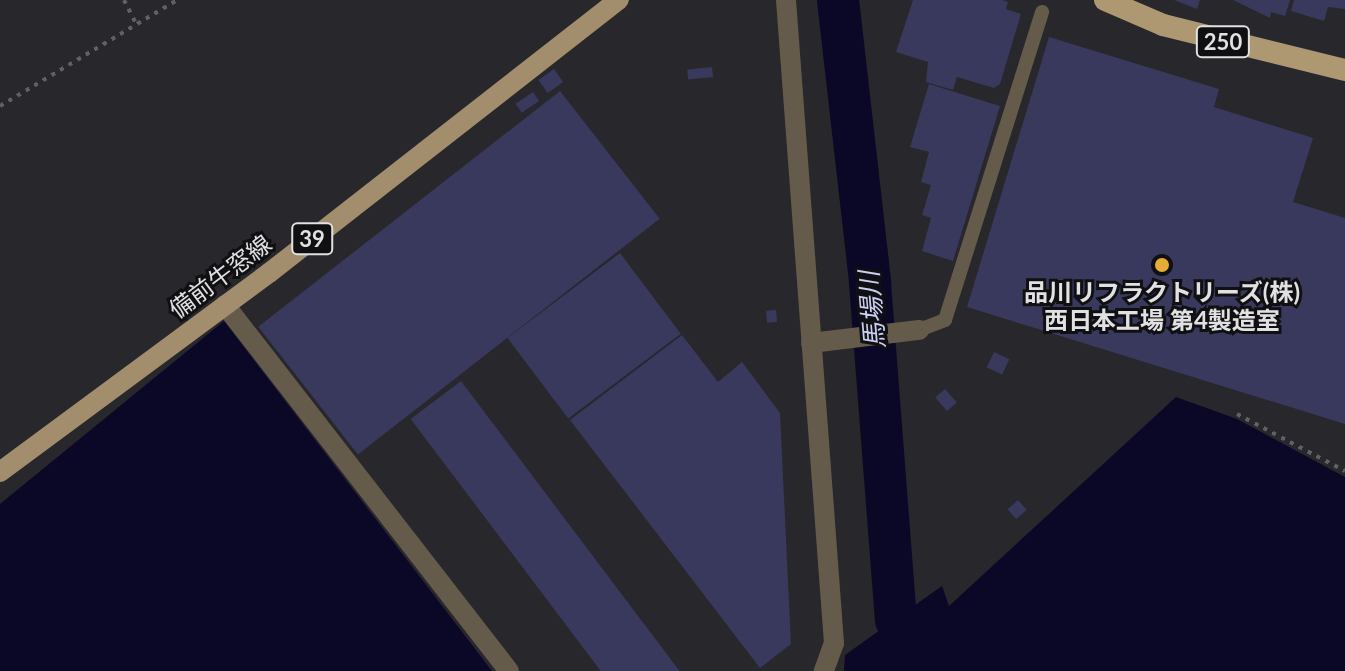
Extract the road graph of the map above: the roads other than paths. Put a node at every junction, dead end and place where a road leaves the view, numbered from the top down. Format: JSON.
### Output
{"nodes":[{"id":1,"x":619,"y":0,"type":"edge"},
{"id":2,"x":786,"y":0,"type":"edge"},
{"id":3,"x":1105,"y":0,"type":"edge"},
{"id":4,"x":1042,"y":12,"type":"dead end"},
{"id":5,"x":1345,"y":70,"type":"edge"},
{"id":6,"x":225,"y":305,"type":"junction"},
{"id":7,"x":919,"y":330,"type":"joint"},
{"id":8,"x":816,"y":343,"type":"junction"},
{"id":9,"x":0,"y":472,"type":"edge"},
{"id":10,"x":509,"y":671,"type":"edge"},
{"id":11,"x":824,"y":671,"type":"edge"}],
"edges":[{"from":1,"to":6,"type":"main road","name":"備前牛窓線","number":"39"},
{"from":2,"to":8,"type":"street"},
{"from":3,"to":5,"type":"highway","number":"250"},
{"from":4,"to":7,"type":"lane"},
{"from":6,"to":9,"type":"main road","name":"備前牛窓線","number":"39"},
{"from":6,"to":10,"type":"street"},
{"from":7,"to":8,"type":"street"},
{"from":8,"to":11,"type":"street"}]}
